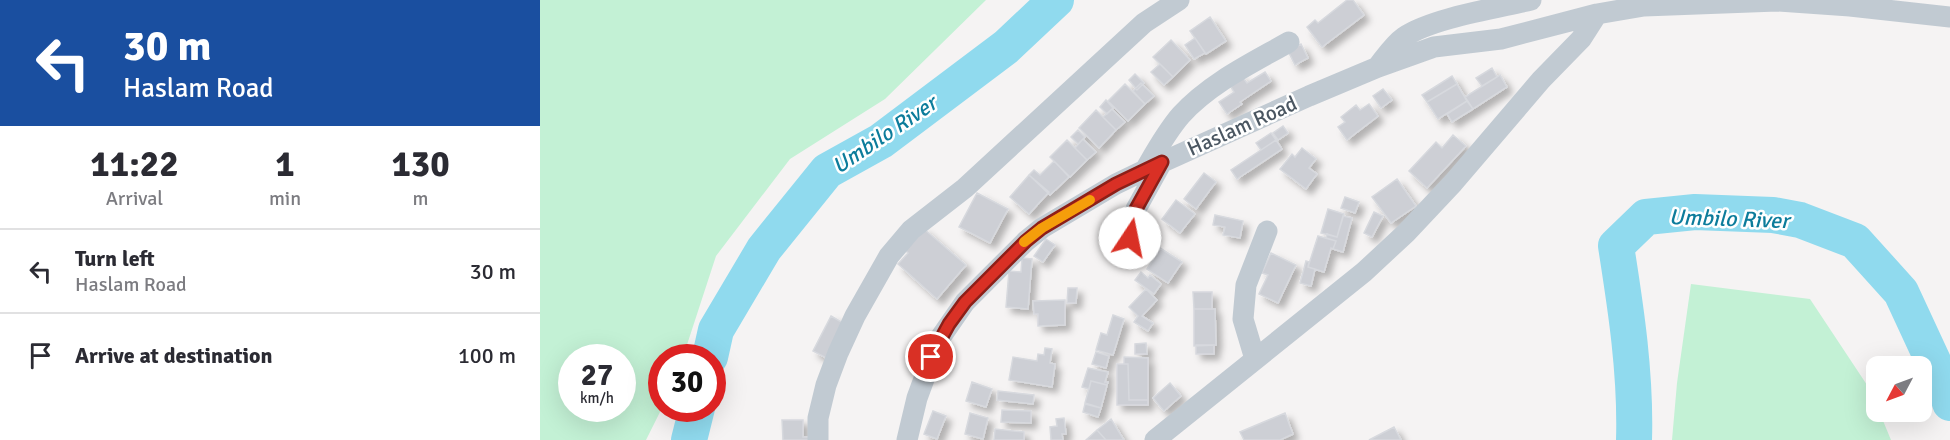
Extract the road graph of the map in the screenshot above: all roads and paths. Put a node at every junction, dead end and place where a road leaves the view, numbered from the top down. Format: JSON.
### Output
{"nodes":[{"id":1,"x":1179,"y":0,"type":"edge"},
{"id":2,"x":1531,"y":0,"type":"edge"},
{"id":3,"x":1597,"y":14,"type":"junction"},
{"id":4,"x":1950,"y":17,"type":"edge"},
{"id":5,"x":1289,"y":42,"type":"dead end"},
{"id":6,"x":1378,"y":67,"type":"junction"},
{"id":7,"x":1153,"y":166,"type":"junction"},
{"id":8,"x":1267,"y":231,"type":"dead end"},
{"id":9,"x":1130,"y":238,"type":"dead end"},
{"id":10,"x":1255,"y":359,"type":"junction"},
{"id":11,"x":818,"y":440,"type":"edge"},
{"id":12,"x":907,"y":440,"type":"edge"},
{"id":13,"x":1155,"y":440,"type":"edge"}],
"edges":[{"from":1,"to":11,"type":"street"},
{"from":2,"to":6,"type":"street"},
{"from":3,"to":4,"type":"street","name":"Haslam Road"},
{"from":3,"to":6,"type":"street","name":"Haslam Road"},
{"from":3,"to":10,"type":"street"},
{"from":5,"to":7,"type":"street"},
{"from":6,"to":7,"type":"street","name":"Haslam Road"},
{"from":7,"to":9,"type":"street"},
{"from":7,"to":12,"type":"street","name":"Haslam Road"},
{"from":8,"to":10,"type":"street"},
{"from":10,"to":13,"type":"street"}]}
